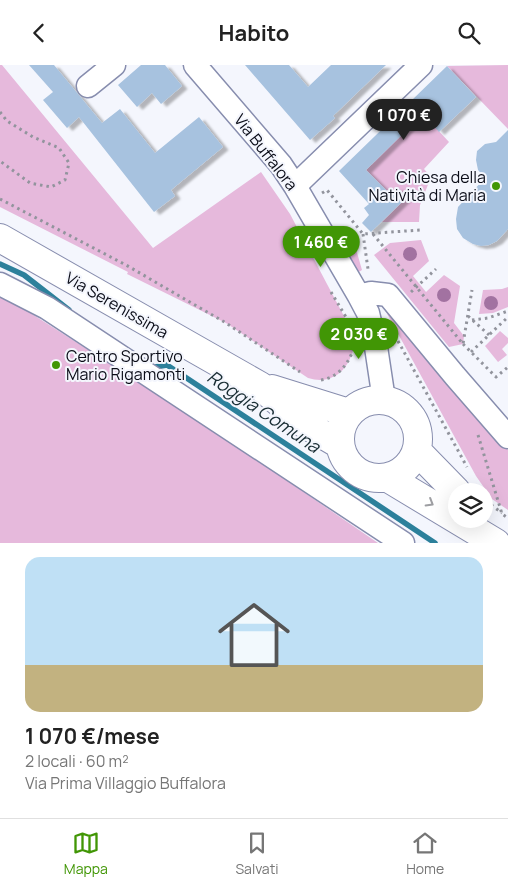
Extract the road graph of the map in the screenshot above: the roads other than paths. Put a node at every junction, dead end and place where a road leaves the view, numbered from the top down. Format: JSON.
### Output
{"nodes":[{"id":1,"x":114,"y":65,"type":"edge"},
{"id":2,"x":195,"y":65,"type":"edge"},
{"id":3,"x":413,"y":67,"type":"edge"},
{"id":4,"x":88,"y":86,"type":"dead end"},
{"id":5,"x":295,"y":186,"type":"junction"},
{"id":6,"x":0,"y":238,"type":"edge"},
{"id":7,"x":0,"y":284,"type":"edge"},
{"id":8,"x":366,"y":301,"type":"junction"},
{"id":9,"x":260,"y":386,"type":"junction"},
{"id":10,"x":384,"y":400,"type":"junction"},
{"id":11,"x":349,"y":413,"type":"junction"},
{"id":12,"x":506,"y":432,"type":"edge"},
{"id":13,"x":339,"y":444,"type":"junction"},
{"id":14,"x":417,"y":451,"type":"junction"},
{"id":15,"x":388,"y":478,"type":"junction"},
{"id":16,"x":463,"y":481,"type":"edge"},
{"id":17,"x":493,"y":518,"type":"edge"},
{"id":18,"x":403,"y":543,"type":"edge"},
{"id":19,"x":496,"y":543,"type":"edge"},
{"id":20,"x":503,"y":543,"type":"edge"}],
"edges":[{"from":1,"to":4,"type":"street"},
{"from":2,"to":5,"type":"street","name":"Via Buffalora"},
{"from":3,"to":5,"type":"street"},
{"from":5,"to":8,"type":"street","name":"Via Buffalora"},
{"from":6,"to":9,"type":"main road","name":"Via Serenissima"},
{"from":7,"to":18,"type":"street"},
{"from":8,"to":10,"type":"street","name":"Via Buffalora"},
{"from":8,"to":12,"type":"street"},
{"from":9,"to":11,"type":"main road","name":"Via Serenissima"},
{"from":9,"to":13,"type":"main road","name":"Via Serenissima"},
{"from":10,"to":11,"type":"main road"},
{"from":10,"to":14,"type":"main road"},
{"from":11,"to":13,"type":"main road"},
{"from":13,"to":15,"type":"main road"},
{"from":14,"to":15,"type":"main road"},
{"from":14,"to":16,"type":"main road"},
{"from":15,"to":19,"type":"main road","one_way":true},
{"from":17,"to":20,"type":"main road"}]}
